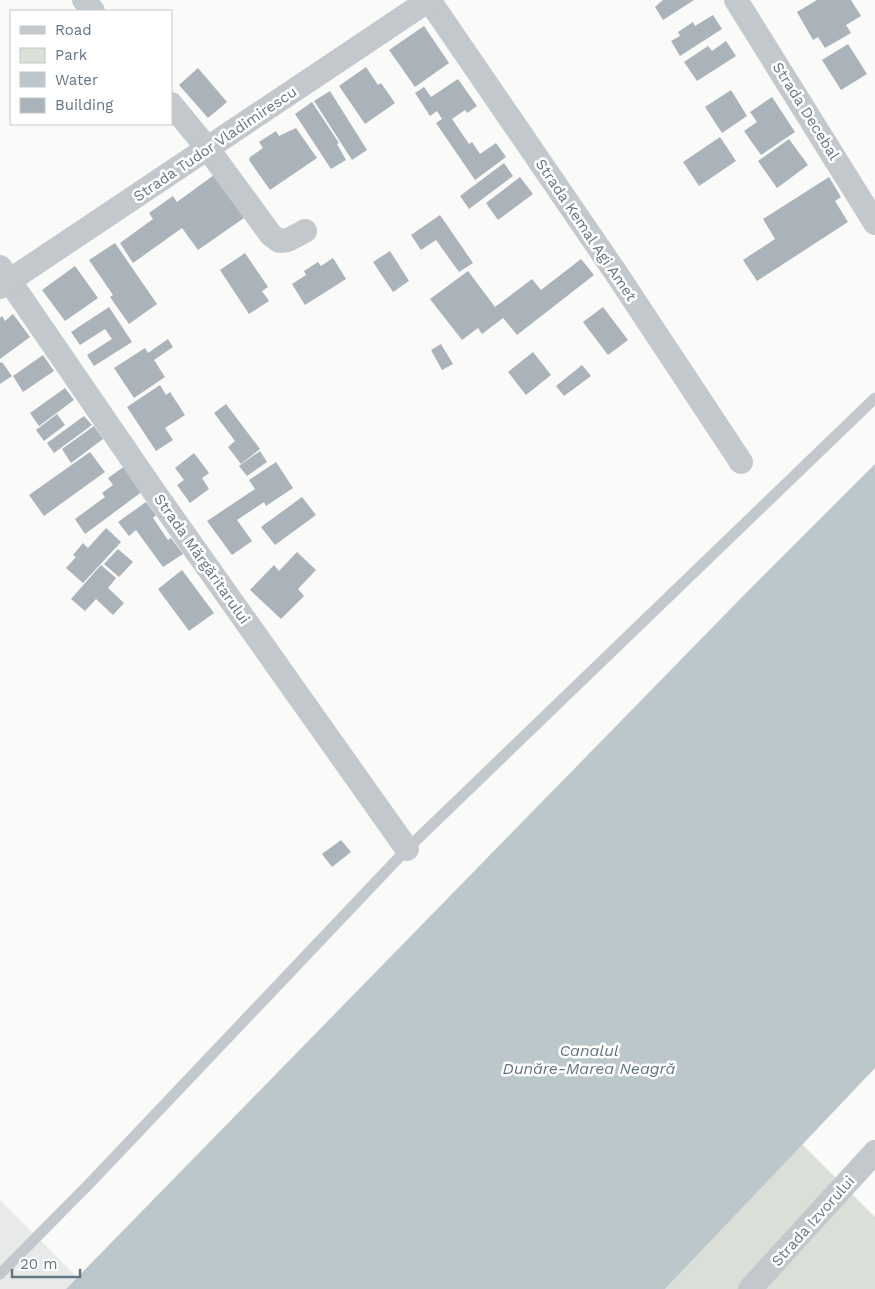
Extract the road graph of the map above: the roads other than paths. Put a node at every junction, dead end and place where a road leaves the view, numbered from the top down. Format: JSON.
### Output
{"nodes":[{"id":1,"x":84,"y":0,"type":"edge"},
{"id":2,"x":429,"y":0,"type":"edge"},
{"id":3,"x":736,"y":0,"type":"edge"},
{"id":4,"x":92,"y":10,"type":"edge"},
{"id":5,"x":172,"y":105,"type":"edge"},
{"id":6,"x":208,"y":149,"type":"junction"},
{"id":7,"x":875,"y":223,"type":"edge"},
{"id":8,"x":305,"y":231,"type":"dead end"},
{"id":9,"x":3,"y":278,"type":"edge"},
{"id":10,"x":875,"y":398,"type":"edge"},
{"id":11,"x":741,"y":462,"type":"dead end"},
{"id":12,"x":407,"y":848,"type":"junction"},
{"id":13,"x":875,"y":1152,"type":"edge"},
{"id":14,"x":0,"y":1274,"type":"edge"},
{"id":15,"x":750,"y":1289,"type":"edge"}],
"edges":[{"from":1,"to":4,"type":"street"},
{"from":2,"to":6,"type":"street","name":"Strada Tudor Vladimirescu"},
{"from":2,"to":11,"type":"street","name":"Strada Kemal Agi Amet"},
{"from":3,"to":7,"type":"street","name":"Strada Decebal"},
{"from":5,"to":6,"type":"street"},
{"from":6,"to":8,"type":"street"},
{"from":6,"to":9,"type":"street","name":"Strada Tudor Vladimirescu"},
{"from":9,"to":12,"type":"street","name":"Strada Mărgăritarului"},
{"from":10,"to":12,"type":"lane"},
{"from":12,"to":14,"type":"lane"},
{"from":13,"to":15,"type":"street","name":"Strada Izvorului"}]}
